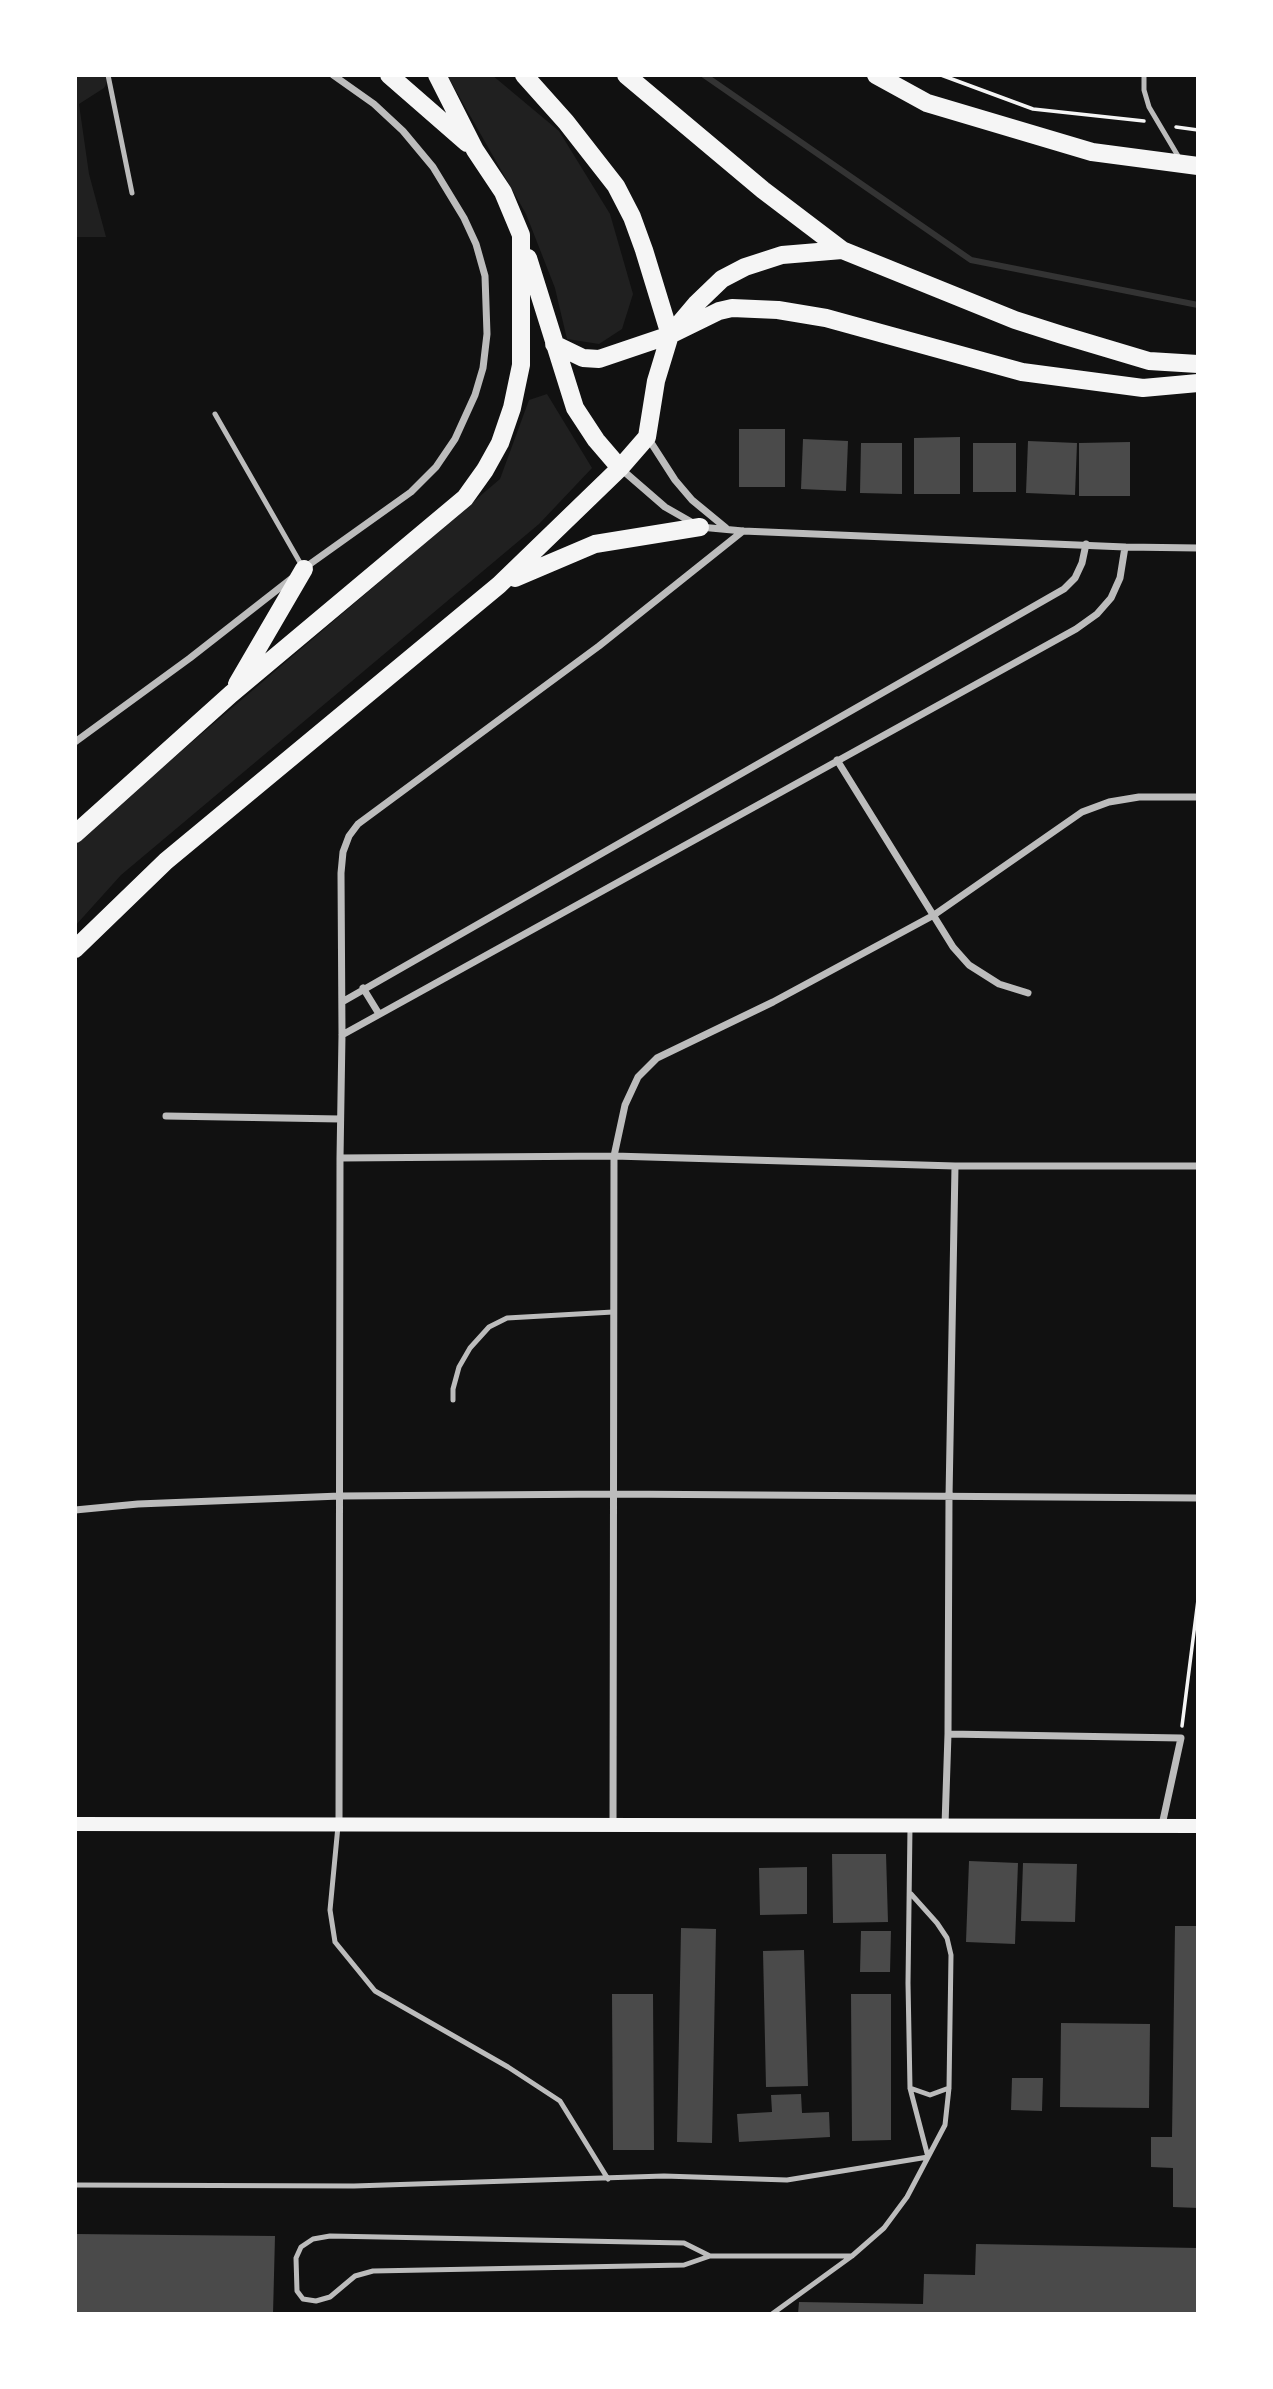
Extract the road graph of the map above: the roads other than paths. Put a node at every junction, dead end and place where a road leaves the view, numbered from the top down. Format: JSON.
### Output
{"nodes":[{"id":1,"x":108,"y":75,"type":"edge"},
{"id":2,"x":333,"y":75,"type":"edge"},
{"id":3,"x":389,"y":75,"type":"edge"},
{"id":4,"x":436,"y":75,"type":"edge"},
{"id":5,"x":524,"y":75,"type":"edge"},
{"id":6,"x":626,"y":75,"type":"edge"},
{"id":7,"x":876,"y":75,"type":"edge"},
{"id":8,"x":1144,"y":75,"type":"edge"},
{"id":9,"x":475,"y":150,"type":"junction"},
{"id":10,"x":1191,"y":166,"type":"edge"},
{"id":11,"x":132,"y":193,"type":"dead end"},
{"id":12,"x":521,"y":235,"type":"junction"},
{"id":13,"x":842,"y":250,"type":"junction"},
{"id":14,"x":670,"y":335,"type":"junction"},
{"id":15,"x":554,"y":344,"type":"junction"},
{"id":16,"x":1149,"y":361,"type":"junction"},
{"id":17,"x":1198,"y":364,"type":"edge"},
{"id":18,"x":1198,"y":377,"type":"edge"},
{"id":19,"x":1198,"y":383,"type":"edge"},
{"id":20,"x":215,"y":414,"type":"dead end"},
{"id":21,"x":647,"y":437,"type":"junction"},
{"id":22,"x":620,"y":468,"type":"junction"},
{"id":23,"x":700,"y":527,"type":"junction"},
{"id":24,"x":727,"y":529,"type":"junction"},
{"id":25,"x":743,"y":531,"type":"junction"},
{"id":26,"x":1086,"y":544,"type":"junction"},
{"id":27,"x":1125,"y":547,"type":"junction"},
{"id":28,"x":1198,"y":548,"type":"edge"},
{"id":29,"x":304,"y":569,"type":"junction"},
{"id":30,"x":499,"y":585,"type":"junction"},
{"id":31,"x":231,"y":694,"type":"junction"},
{"id":32,"x":75,"y":742,"type":"edge"},
{"id":33,"x":837,"y":760,"type":"junction"},
{"id":34,"x":1198,"y":797,"type":"edge"},
{"id":35,"x":75,"y":834,"type":"edge"},
{"id":36,"x":934,"y":915,"type":"junction"},
{"id":37,"x":75,"y":948,"type":"edge"},
{"id":38,"x":363,"y":988,"type":"junction"},
{"id":39,"x":1028,"y":993,"type":"dead end"},
{"id":40,"x":342,"y":1002,"type":"junction"},
{"id":41,"x":379,"y":1014,"type":"junction"},
{"id":42,"x":342,"y":1035,"type":"junction"},
{"id":43,"x":166,"y":1116,"type":"dead end"},
{"id":44,"x":340,"y":1119,"type":"junction"},
{"id":45,"x":614,"y":1156,"type":"junction"},
{"id":46,"x":340,"y":1157,"type":"junction"},
{"id":47,"x":955,"y":1166,"type":"junction"},
{"id":48,"x":1198,"y":1166,"type":"edge"},
{"id":49,"x":613,"y":1312,"type":"junction"},
{"id":50,"x":453,"y":1400,"type":"dead end"},
{"id":51,"x":613,"y":1494,"type":"junction"},
{"id":52,"x":340,"y":1496,"type":"junction"},
{"id":53,"x":949,"y":1497,"type":"junction"},
{"id":54,"x":1198,"y":1498,"type":"edge"},
{"id":55,"x":75,"y":1510,"type":"edge"},
{"id":56,"x":948,"y":1734,"type":"junction"},
{"id":57,"x":338,"y":1823,"type":"junction"},
{"id":58,"x":75,"y":1824,"type":"edge"},
{"id":59,"x":911,"y":1824,"type":"junction"},
{"id":60,"x":613,"y":1825,"type":"junction"},
{"id":61,"x":1162,"y":1825,"type":"junction"},
{"id":62,"x":945,"y":1826,"type":"junction"},
{"id":63,"x":1198,"y":1826,"type":"edge"},
{"id":64,"x":911,"y":1894,"type":"junction"},
{"id":65,"x":910,"y":2088,"type":"junction"},
{"id":66,"x":949,"y":2088,"type":"junction"},
{"id":67,"x":928,"y":2157,"type":"junction"},
{"id":68,"x":608,"y":2179,"type":"junction"},
{"id":69,"x":75,"y":2185,"type":"edge"},
{"id":70,"x":710,"y":2256,"type":"junction"},
{"id":71,"x":852,"y":2256,"type":"junction"},
{"id":72,"x":772,"y":2314,"type":"edge"}],
"edges":[{"from":1,"to":11,"type":"lane"},
{"from":2,"to":29,"type":"street"},
{"from":3,"to":9,"type":"main road"},
{"from":4,"to":9,"type":"main road"},
{"from":5,"to":14,"type":"main road"},
{"from":6,"to":13,"type":"main road"},
{"from":7,"to":10,"type":"main road"},
{"from":8,"to":10,"type":"lane"},
{"from":9,"to":12,"type":"main road"},
{"from":12,"to":15,"type":"main road"},
{"from":12,"to":31,"type":"main road"},
{"from":13,"to":14,"type":"main road"},
{"from":13,"to":16,"type":"main road"},
{"from":14,"to":15,"type":"main road"},
{"from":14,"to":19,"type":"main road"},
{"from":14,"to":21,"type":"main road"},
{"from":15,"to":22,"type":"main road"},
{"from":16,"to":17,"type":"main road"},
{"from":16,"to":18,"type":"main road"},
{"from":20,"to":29,"type":"lane"},
{"from":21,"to":22,"type":"main road"},
{"from":21,"to":24,"type":"street"},
{"from":22,"to":23,"type":"street"},
{"from":22,"to":30,"type":"main road"},
{"from":23,"to":24,"type":"street"},
{"from":23,"to":30,"type":"main road"},
{"from":24,"to":25,"type":"street"},
{"from":25,"to":26,"type":"street"},
{"from":25,"to":40,"type":"street"},
{"from":26,"to":27,"type":"street"},
{"from":26,"to":38,"type":"street"},
{"from":27,"to":28,"type":"street"},
{"from":27,"to":33,"type":"street"},
{"from":29,"to":31,"type":"main road"},
{"from":29,"to":32,"type":"street"},
{"from":30,"to":37,"type":"main road"},
{"from":31,"to":35,"type":"main road"},
{"from":33,"to":36,"type":"street"},
{"from":33,"to":41,"type":"street"},
{"from":34,"to":36,"type":"street"},
{"from":36,"to":39,"type":"street"},
{"from":36,"to":45,"type":"street"},
{"from":38,"to":40,"type":"street"},
{"from":38,"to":41,"type":"street"},
{"from":40,"to":42,"type":"street"},
{"from":41,"to":42,"type":"street"},
{"from":42,"to":44,"type":"street"},
{"from":43,"to":44,"type":"street"},
{"from":44,"to":46,"type":"street"},
{"from":45,"to":46,"type":"street"},
{"from":45,"to":47,"type":"street"},
{"from":45,"to":49,"type":"street"},
{"from":46,"to":52,"type":"street"},
{"from":47,"to":48,"type":"street"},
{"from":47,"to":53,"type":"street"},
{"from":49,"to":50,"type":"lane"},
{"from":49,"to":51,"type":"street"},
{"from":51,"to":52,"type":"street"},
{"from":51,"to":53,"type":"street"},
{"from":51,"to":60,"type":"street"},
{"from":52,"to":55,"type":"street"},
{"from":52,"to":57,"type":"street"},
{"from":53,"to":54,"type":"street"},
{"from":53,"to":56,"type":"street"},
{"from":56,"to":61,"type":"street"},
{"from":56,"to":62,"type":"street"},
{"from":57,"to":58,"type":"main road"},
{"from":57,"to":60,"type":"main road"},
{"from":57,"to":68,"type":"lane"},
{"from":59,"to":60,"type":"main road"},
{"from":59,"to":62,"type":"main road"},
{"from":59,"to":64,"type":"lane"},
{"from":61,"to":62,"type":"main road"},
{"from":61,"to":63,"type":"main road"},
{"from":64,"to":65,"type":"lane"},
{"from":64,"to":66,"type":"lane"},
{"from":65,"to":66,"type":"lane"},
{"from":65,"to":67,"type":"lane"},
{"from":66,"to":67,"type":"lane"},
{"from":67,"to":68,"type":"lane"},
{"from":67,"to":71,"type":"lane"},
{"from":68,"to":69,"type":"lane"},
{"from":70,"to":70,"type":"lane"},
{"from":70,"to":71,"type":"lane"},
{"from":71,"to":72,"type":"lane"}]}
